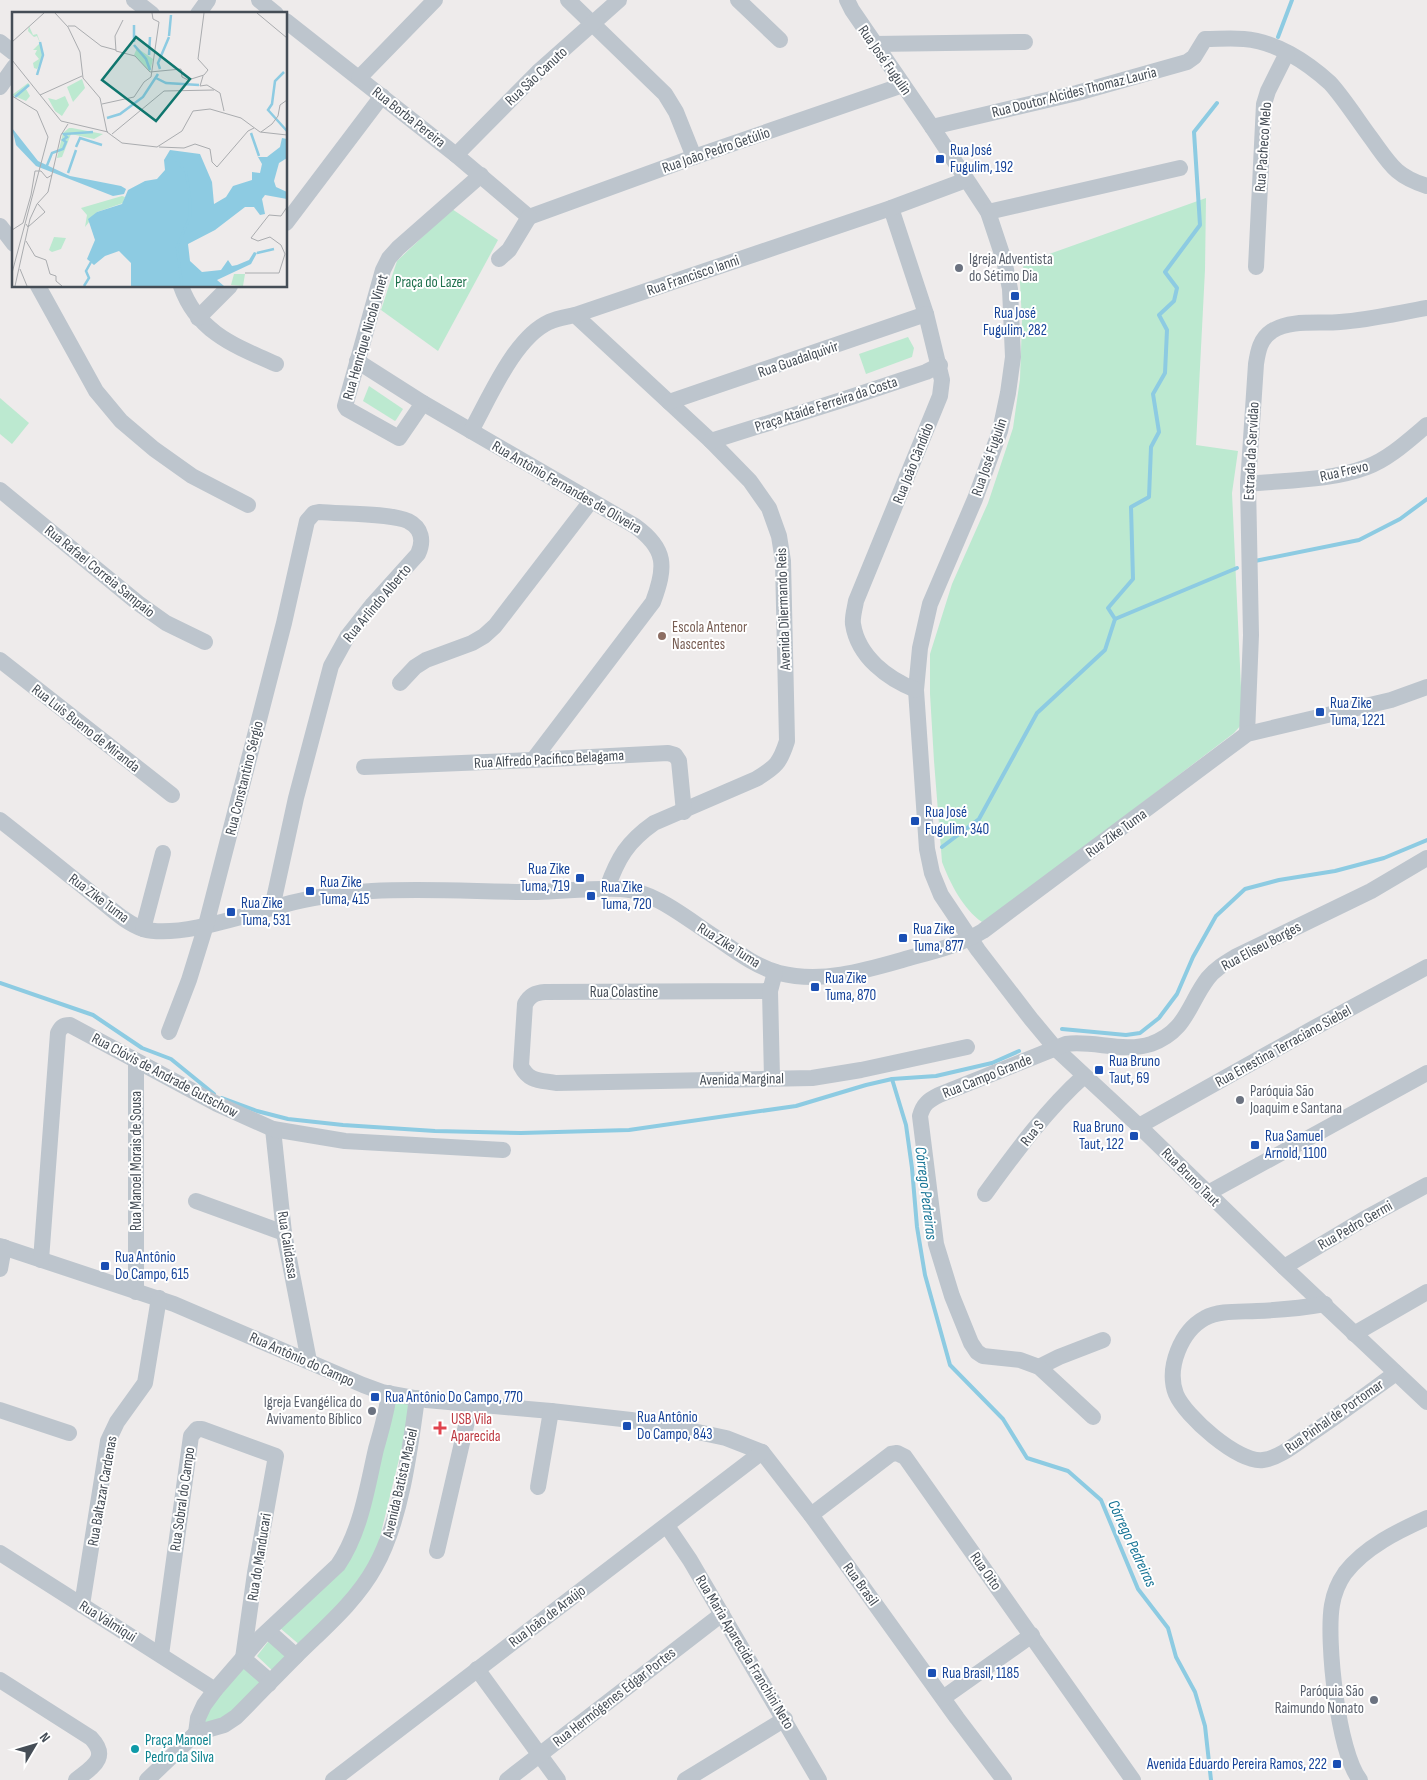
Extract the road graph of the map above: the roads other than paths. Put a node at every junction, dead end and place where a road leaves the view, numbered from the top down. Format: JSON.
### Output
{"nodes":[{"id":1,"x":134,"y":0,"type":"edge"},
{"id":2,"x":208,"y":0,"type":"edge"},
{"id":3,"x":435,"y":0,"type":"edge"},
{"id":4,"x":568,"y":0,"type":"edge"},
{"id":5,"x":619,"y":0,"type":"edge"},
{"id":6,"x":738,"y":0,"type":"edge"},
{"id":7,"x":847,"y":0,"type":"edge"},
{"id":8,"x":262,"y":1,"type":"edge"},
{"id":9,"x":149,"y":12,"type":"edge"},
{"id":10,"x":199,"y":12,"type":"edge"},
{"id":11,"x":274,"y":12,"type":"edge"},
{"id":12,"x":288,"y":23,"type":"edge"},
{"id":13,"x":594,"y":23,"type":"junction"},
{"id":14,"x":780,"y":40,"type":"dead end"},
{"id":15,"x":0,"y":42,"type":"edge"},
{"id":16,"x":1026,"y":42,"type":"dead end"},
{"id":17,"x":874,"y":44,"type":"junction"},
{"id":18,"x":12,"y":51,"type":"edge"},
{"id":19,"x":1287,"y":52,"type":"junction"},
{"id":20,"x":12,"y":70,"type":"edge"},
{"id":21,"x":359,"y":78,"type":"junction"},
{"id":22,"x":903,"y":85,"type":"junction"},
{"id":23,"x":0,"y":87,"type":"edge"},
{"id":24,"x":382,"y":96,"type":"junction"},
{"id":25,"x":932,"y":127,"type":"junction"},
{"id":26,"x":456,"y":155,"type":"junction"},
{"id":27,"x":694,"y":157,"type":"junction"},
{"id":28,"x":1180,"y":168,"type":"dead end"},
{"id":29,"x":481,"y":175,"type":"junction"},
{"id":30,"x":966,"y":180,"type":"junction"},
{"id":31,"x":1427,"y":186,"type":"edge"},
{"id":32,"x":890,"y":208,"type":"junction"},
{"id":33,"x":988,"y":212,"type":"junction"},
{"id":34,"x":529,"y":217,"type":"junction"},
{"id":35,"x":288,"y":220,"type":"edge"},
{"id":36,"x":0,"y":226,"type":"edge"},
{"id":37,"x":12,"y":241,"type":"edge"},
{"id":38,"x":499,"y":259,"type":"dead end"},
{"id":39,"x":1256,"y":267,"type":"dead end"},
{"id":40,"x":39,"y":288,"type":"edge"},
{"id":41,"x":182,"y":288,"type":"edge"},
{"id":42,"x":228,"y":288,"type":"edge"},
{"id":43,"x":1427,"y":308,"type":"edge"},
{"id":44,"x":926,"y":314,"type":"junction"},
{"id":45,"x":575,"y":316,"type":"junction"},
{"id":46,"x":198,"y":318,"type":"junction"},
{"id":47,"x":356,"y":361,"type":"junction"},
{"id":48,"x":276,"y":364,"type":"dead end"},
{"id":49,"x":940,"y":365,"type":"junction"},
{"id":50,"x":670,"y":402,"type":"junction"},
{"id":51,"x":423,"y":403,"type":"junction"},
{"id":52,"x":1427,"y":425,"type":"edge"},
{"id":53,"x":470,"y":431,"type":"junction"},
{"id":54,"x":711,"y":441,"type":"junction"},
{"id":55,"x":1248,"y":484,"type":"junction"},
{"id":56,"x":0,"y":490,"type":"edge"},
{"id":57,"x":591,"y":500,"type":"junction"},
{"id":58,"x":248,"y":505,"type":"dead end"},
{"id":59,"x":307,"y":520,"type":"joint"},
{"id":60,"x":205,"y":642,"type":"dead end"},
{"id":61,"x":0,"y":660,"type":"edge"},
{"id":62,"x":400,"y":683,"type":"dead end"},
{"id":63,"x":1427,"y":687,"type":"edge"},
{"id":64,"x":916,"y":690,"type":"junction"},
{"id":65,"x":1247,"y":734,"type":"junction"},
{"id":66,"x":532,"y":760,"type":"junction"},
{"id":67,"x":364,"y":767,"type":"dead end"},
{"id":68,"x":172,"y":795,"type":"dead end"},
{"id":69,"x":684,"y":812,"type":"junction"},
{"id":70,"x":0,"y":820,"type":"edge"},
{"id":71,"x":163,"y":854,"type":"dead end"},
{"id":72,"x":1427,"y":858,"type":"edge"},
{"id":73,"x":607,"y":888,"type":"junction"},
{"id":74,"x":272,"y":908,"type":"junction"},
{"id":75,"x":206,"y":925,"type":"junction"},
{"id":76,"x":143,"y":929,"type":"junction"},
{"id":77,"x":970,"y":939,"type":"junction"},
{"id":78,"x":1427,"y":967,"type":"edge"},
{"id":79,"x":775,"y":972,"type":"junction"},
{"id":80,"x":770,"y":991,"type":"junction"},
{"id":81,"x":170,"y":1032,"type":"dead end"},
{"id":82,"x":967,"y":1047,"type":"dead end"},
{"id":83,"x":1056,"y":1049,"type":"junction"},
{"id":84,"x":136,"y":1061,"type":"junction"},
{"id":85,"x":520,"y":1066,"type":"joint"},
{"id":86,"x":1427,"y":1073,"type":"edge"},
{"id":87,"x":1084,"y":1076,"type":"junction"},
{"id":88,"x":772,"y":1078,"type":"junction"},
{"id":89,"x":1139,"y":1126,"type":"junction"},
{"id":90,"x":273,"y":1129,"type":"junction"},
{"id":91,"x":503,"y":1150,"type":"dead end"},
{"id":92,"x":1427,"y":1185,"type":"edge"},
{"id":93,"x":1208,"y":1193,"type":"junction"},
{"id":94,"x":985,"y":1194,"type":"dead end"},
{"id":95,"x":196,"y":1201,"type":"dead end"},
{"id":96,"x":284,"y":1233,"type":"junction"},
{"id":97,"x":2,"y":1246,"type":"edge"},
{"id":98,"x":41,"y":1260,"type":"junction"},
{"id":99,"x":1284,"y":1267,"type":"junction"},
{"id":100,"x":0,"y":1269,"type":"edge"},
{"id":101,"x":136,"y":1292,"type":"junction"},
{"id":102,"x":1427,"y":1292,"type":"edge"},
{"id":103,"x":159,"y":1298,"type":"junction"},
{"id":104,"x":1325,"y":1304,"type":"junction"},
{"id":105,"x":1354,"y":1334,"type":"junction"},
{"id":106,"x":1103,"y":1340,"type":"dead end"},
{"id":107,"x":309,"y":1361,"type":"junction"},
{"id":108,"x":1039,"y":1367,"type":"junction"},
{"id":109,"x":1396,"y":1373,"type":"junction"},
{"id":110,"x":389,"y":1393,"type":"junction"},
{"id":111,"x":417,"y":1398,"type":"junction"},
{"id":112,"x":1426,"y":1400,"type":"edge"},
{"id":113,"x":471,"y":1404,"type":"junction"},
{"id":114,"x":0,"y":1410,"type":"edge"},
{"id":115,"x":551,"y":1411,"type":"junction"},
{"id":116,"x":1093,"y":1417,"type":"dead end"},
{"id":117,"x":69,"y":1433,"type":"dead end"},
{"id":118,"x":762,"y":1452,"type":"junction"},
{"id":119,"x":276,"y":1456,"type":"joint"},
{"id":120,"x":538,"y":1487,"type":"dead end"},
{"id":121,"x":811,"y":1515,"type":"junction"},
{"id":122,"x":1427,"y":1518,"type":"edge"},
{"id":123,"x":667,"y":1526,"type":"junction"},
{"id":124,"x":437,"y":1551,"type":"dead end"},
{"id":125,"x":0,"y":1553,"type":"edge"},
{"id":126,"x":82,"y":1605,"type":"junction"},
{"id":127,"x":722,"y":1614,"type":"junction"},
{"id":128,"x":268,"y":1631,"type":"junction"},
{"id":129,"x":1032,"y":1635,"type":"junction"},
{"id":130,"x":161,"y":1655,"type":"junction"},
{"id":131,"x":296,"y":1656,"type":"junction"},
{"id":132,"x":243,"y":1658,"type":"junction"},
{"id":133,"x":477,"y":1669,"type":"junction"},
{"id":134,"x":0,"y":1680,"type":"edge"},
{"id":135,"x":269,"y":1684,"type":"junction"},
{"id":136,"x":215,"y":1690,"type":"junction"},
{"id":137,"x":943,"y":1698,"type":"junction"},
{"id":138,"x":785,"y":1720,"type":"junction"},
{"id":139,"x":196,"y":1733,"type":"junction"},
{"id":140,"x":539,"y":1755,"type":"junction"},
{"id":141,"x":76,"y":1780,"type":"edge"},
{"id":142,"x":147,"y":1780,"type":"edge"},
{"id":143,"x":333,"y":1780,"type":"edge"},
{"id":144,"x":508,"y":1780,"type":"edge"},
{"id":145,"x":558,"y":1780,"type":"edge"},
{"id":146,"x":685,"y":1780,"type":"edge"},
{"id":147,"x":819,"y":1780,"type":"edge"},
{"id":148,"x":1004,"y":1780,"type":"edge"},
{"id":149,"x":1133,"y":1780,"type":"edge"},
{"id":150,"x":1360,"y":1780,"type":"edge"}],
"edges":[{"from":1,"to":9,"type":"street"},
{"from":2,"to":10,"type":"street"},
{"from":3,"to":21,"type":"street"},
{"from":4,"to":13,"type":"street"},
{"from":5,"to":13,"type":"street","name":"Rua São Canuto"},
{"from":6,"to":14,"type":"street"},
{"from":7,"to":17,"type":"street","name":"Rua José Fugulin"},
{"from":8,"to":11,"type":"street"},
{"from":12,"to":21,"type":"street","name":"Rua Borba Pereira"},
{"from":13,"to":26,"type":"street","name":"Rua São Canuto"},
{"from":13,"to":27,"type":"street"},
{"from":15,"to":18,"type":"street"},
{"from":16,"to":17,"type":"street"},
{"from":17,"to":22,"type":"street","name":"Rua José Fugulin"},
{"from":19,"to":25,"type":"street","name":"Rua Doutor Alcides Thomaz Lauria"},
{"from":19,"to":31,"type":"street"},
{"from":19,"to":39,"type":"street","name":"Rua Pacheco Melo"},
{"from":20,"to":23,"type":"street"},
{"from":21,"to":24,"type":"street","name":"Rua Borba Pereira"},
{"from":22,"to":25,"type":"street","name":"Rua José Fugulin"},
{"from":22,"to":27,"type":"street","name":"Rua João Pedro Getúlio"},
{"from":24,"to":26,"type":"street","name":"Rua Borba Pereira"},
{"from":24,"to":35,"type":"street"},
{"from":25,"to":30,"type":"street","name":"Rua José Fugulin"},
{"from":26,"to":29,"type":"street","name":"Rua Borba Pereira"},
{"from":27,"to":34,"type":"street","name":"Rua João Pedro Getúlio"},
{"from":28,"to":33,"type":"street"},
{"from":29,"to":34,"type":"street","name":"Rua Borba Pereira"},
{"from":29,"to":47,"type":"street","name":"Rua Henrique Nicola Vinet"},
{"from":30,"to":32,"type":"street","name":"Rua Francisco Ianni"},
{"from":30,"to":33,"type":"street","name":"Rua José Fugulin"},
{"from":32,"to":44,"type":"street","name":"Rua João Cândido"},
{"from":32,"to":45,"type":"street","name":"Rua Francisco Ianni"},
{"from":33,"to":64,"type":"street","name":"Rua José Fugulin"},
{"from":34,"to":38,"type":"street"},
{"from":36,"to":37,"type":"street"},
{"from":40,"to":58,"type":"street"},
{"from":41,"to":46,"type":"street"},
{"from":42,"to":46,"type":"street"},
{"from":43,"to":55,"type":"street","name":"Estrada da Servidão"},
{"from":44,"to":49,"type":"street","name":"Rua João Cândido"},
{"from":44,"to":50,"type":"street","name":"Rua Guadalquivir"},
{"from":45,"to":50,"type":"street","name":"Avenida Dilermando Reis"},
{"from":45,"to":53,"type":"street","name":"Rua Francisco Ianni"},
{"from":46,"to":48,"type":"street"},
{"from":47,"to":51,"type":"street","name":"Rua Antônio Fernandes de Oliveira"},
{"from":47,"to":51,"type":"street","name":"Rua Henrique Nicola Vinet"},
{"from":49,"to":54,"type":"street","name":"Praça Ataíde Ferreira da Costa"},
{"from":49,"to":64,"type":"street","name":"Rua João Cândido"},
{"from":50,"to":54,"type":"street","name":"Avenida Dilermando Reis"},
{"from":51,"to":53,"type":"street","name":"Rua Antônio Fernandes de Oliveira"},
{"from":52,"to":55,"type":"street","name":"Rua Frevo"},
{"from":53,"to":57,"type":"street","name":"Rua Antônio Fernandes de Oliveira"},
{"from":54,"to":69,"type":"street","name":"Avenida Dilermando Reis"},
{"from":55,"to":65,"type":"street","name":"Estrada da Servidão"},
{"from":56,"to":60,"type":"street","name":"Rua Rafael Correia Sampaio"},
{"from":57,"to":62,"type":"street"},
{"from":57,"to":66,"type":"street","name":"Rua Antônio Fernandes de Oliveira"},
{"from":59,"to":74,"type":"street","name":"Rua Arlindo Alberto"},
{"from":59,"to":75,"type":"street","name":"Rua Constantino Sérgio"},
{"from":61,"to":68,"type":"street","name":"Rua Luis Bueno de Miranda"},
{"from":63,"to":65,"type":"street","name":"Rua Zike Tuma"},
{"from":64,"to":77,"type":"street","name":"Rua José Fugulin"},
{"from":65,"to":77,"type":"street","name":"Rua Zike Tuma"},
{"from":66,"to":67,"type":"street","name":"Rua Alfredo Pacífico Belagama"},
{"from":66,"to":69,"type":"street","name":"Rua Alfredo Pacífico Belagama"},
{"from":69,"to":73,"type":"street","name":"Avenida Dilermando Reis"},
{"from":70,"to":76,"type":"street","name":"Rua Zike Tuma"},
{"from":71,"to":76,"type":"street"},
{"from":72,"to":83,"type":"street","name":"Rua Eliseu Borges"},
{"from":73,"to":74,"type":"street","name":"Rua Zike Tuma"},
{"from":73,"to":79,"type":"street","name":"Rua Zike Tuma"},
{"from":74,"to":75,"type":"street","name":"Rua Zike Tuma"},
{"from":75,"to":76,"type":"street","name":"Rua Zike Tuma"},
{"from":75,"to":81,"type":"street","name":"Rua Constantino Sérgio"},
{"from":77,"to":79,"type":"street","name":"Rua Zike Tuma"},
{"from":77,"to":83,"type":"street","name":"Rua Bruno Taut"},
{"from":78,"to":89,"type":"street","name":"Rua Enestina Terraciano Siebel"},
{"from":79,"to":80,"type":"street"},
{"from":80,"to":85,"type":"street","name":"Rua Colastine"},
{"from":80,"to":88,"type":"street"},
{"from":82,"to":88,"type":"street","name":"Avenida Marginal"},
{"from":83,"to":87,"type":"street","name":"Rua Bruno Taut"},
{"from":83,"to":108,"type":"street","name":"Rua Campo Grande"},
{"from":84,"to":90,"type":"street","name":"Rua Clóvis de Andrade Gutschow"},
{"from":84,"to":98,"type":"street","name":"Rua Clóvis de Andrade Gutschow"},
{"from":84,"to":101,"type":"street","name":"Rua Manoel Morais de Sousa"},
{"from":85,"to":88,"type":"street","name":"Avenida Marginal"},
{"from":86,"to":93,"type":"street"},
{"from":87,"to":89,"type":"street","name":"Rua Bruno Taut"},
{"from":87,"to":94,"type":"street","name":"Rua S"},
{"from":89,"to":93,"type":"street","name":"Rua Bruno Taut"},
{"from":90,"to":91,"type":"street","name":"Rua Clóvis de Andrade Gutschow"},
{"from":90,"to":96,"type":"street","name":"Rua Calidassa"},
{"from":92,"to":99,"type":"street","name":"Rua Pedro Germi"},
{"from":93,"to":99,"type":"street","name":"Rua Bruno Taut"},
{"from":95,"to":96,"type":"street"},
{"from":96,"to":107,"type":"street","name":"Rua Calidassa"},
{"from":97,"to":98,"type":"street","name":"Rua Antônio do Campo"},
{"from":97,"to":100,"type":"street"},
{"from":98,"to":101,"type":"street","name":"Rua Antônio do Campo"},
{"from":99,"to":104,"type":"street","name":"Rua Bruno Taut"},
{"from":101,"to":103,"type":"street","name":"Rua Antônio do Campo"},
{"from":102,"to":105,"type":"street"},
{"from":103,"to":107,"type":"street","name":"Rua Antônio do Campo"},
{"from":103,"to":126,"type":"street","name":"Rua Baltazar Cardenas"},
{"from":104,"to":105,"type":"street","name":"Rua Bruno Taut"},
{"from":104,"to":109,"type":"street","name":"Rua Pinhal de Portomar"},
{"from":105,"to":109,"type":"street","name":"Rua Bruno Taut"},
{"from":106,"to":108,"type":"street"},
{"from":107,"to":110,"type":"street","name":"Rua Antônio do Campo"},
{"from":108,"to":116,"type":"street","name":"Rua Campo Grande"},
{"from":109,"to":112,"type":"street","name":"Rua Bruno Taut"},
{"from":110,"to":111,"type":"street","name":"Rua Antônio do Campo"},
{"from":110,"to":128,"type":"street","name":"Avenida Batista Maciel"},
{"from":111,"to":113,"type":"street","name":"Rua Antônio do Campo"},
{"from":111,"to":131,"type":"street","name":"Avenida Batista Maciel"},
{"from":113,"to":115,"type":"street","name":"Rua Antônio do Campo"},
{"from":113,"to":124,"type":"street"},
{"from":114,"to":117,"type":"street"},
{"from":115,"to":118,"type":"street","name":"Rua Antônio do Campo"},
{"from":115,"to":120,"type":"street"},
{"from":118,"to":121,"type":"street","name":"Rua Brasil"},
{"from":118,"to":123,"type":"street","name":"Rua João de Araújo"},
{"from":119,"to":130,"type":"street","name":"Rua Sobral do Campo"},
{"from":119,"to":132,"type":"street","name":"Rua do Manducari"},
{"from":121,"to":129,"type":"street","name":"Rua Oito"},
{"from":121,"to":137,"type":"street","name":"Rua Brasil"},
{"from":122,"to":150,"type":"street"},
{"from":123,"to":127,"type":"street","name":"Rua Maria Aparecida Franchini Neto"},
{"from":123,"to":133,"type":"street","name":"Rua João de Araújo"},
{"from":125,"to":126,"type":"street","name":"Rua Valmiqui"},
{"from":126,"to":130,"type":"street","name":"Rua Valmiqui"},
{"from":127,"to":138,"type":"street","name":"Rua Maria Aparecida Franchini Neto"},
{"from":127,"to":140,"type":"street","name":"Rua Hermógenes Edgar Portes"},
{"from":128,"to":131,"type":"street"},
{"from":128,"to":132,"type":"street","name":"Avenida Batista Maciel"},
{"from":129,"to":137,"type":"street"},
{"from":129,"to":149,"type":"street","name":"Rua Oito"},
{"from":130,"to":136,"type":"street","name":"Rua Valmiqui"},
{"from":131,"to":135,"type":"street","name":"Avenida Batista Maciel"},
{"from":132,"to":135,"type":"street"},
{"from":132,"to":136,"type":"street","name":"Avenida Batista Maciel"},
{"from":133,"to":140,"type":"street"},
{"from":133,"to":143,"type":"street","name":"Rua João de Araújo"},
{"from":134,"to":141,"type":"street"},
{"from":135,"to":139,"type":"street","name":"Avenida Batista Maciel"},
{"from":136,"to":139,"type":"street","name":"Avenida Batista Maciel"},
{"from":137,"to":148,"type":"street","name":"Rua Brasil"},
{"from":138,"to":146,"type":"street"},
{"from":138,"to":147,"type":"street","name":"Rua Maria Aparecida Franchini Neto"},
{"from":139,"to":142,"type":"street","name":"Avenida Batista Maciel"},
{"from":140,"to":144,"type":"street","name":"Rua Hermógenes Edgar Portes"},
{"from":140,"to":145,"type":"street"}]}
